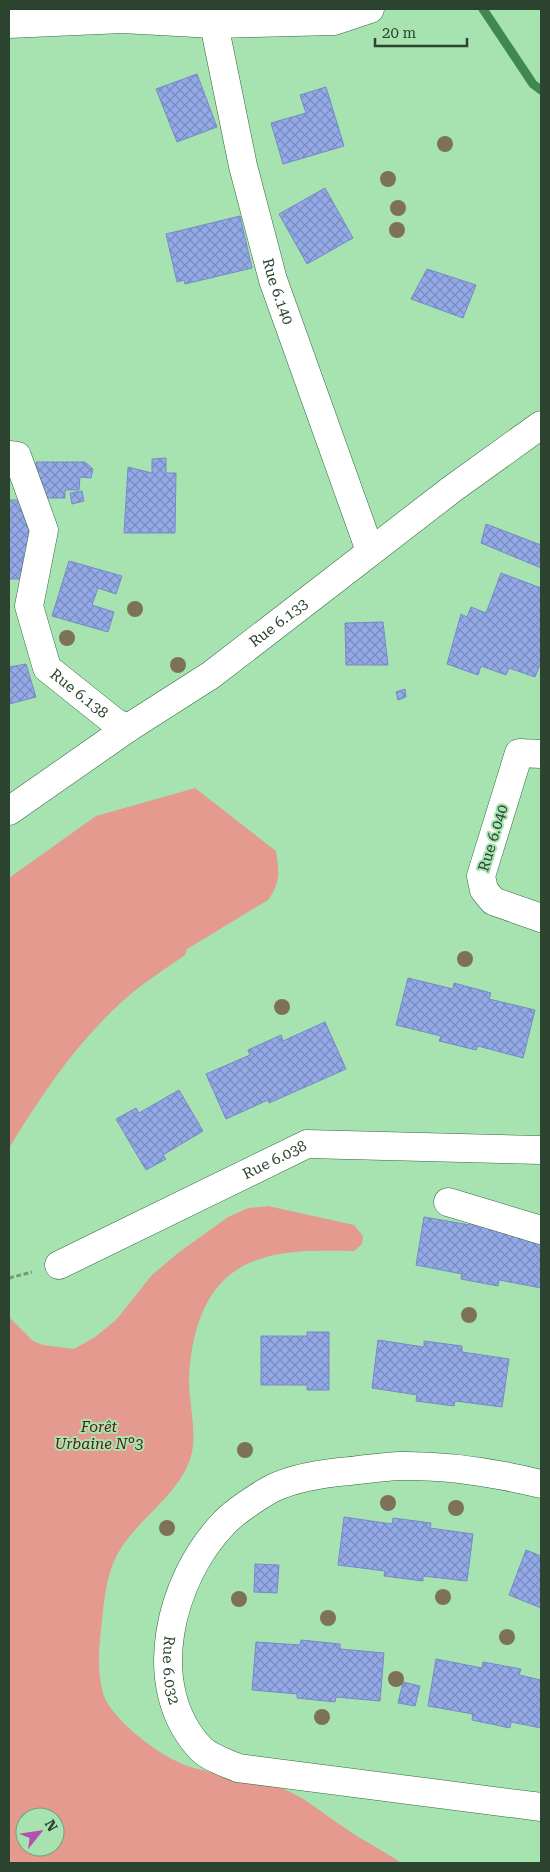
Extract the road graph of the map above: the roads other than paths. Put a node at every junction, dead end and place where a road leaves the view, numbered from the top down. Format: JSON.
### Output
{"nodes":[{"id":1,"x":370,"y":9,"type":"edge"},
{"id":2,"x":9,"y":24,"type":"edge"},
{"id":3,"x":214,"y":24,"type":"junction"},
{"id":4,"x":541,"y":425,"type":"edge"},
{"id":5,"x":9,"y":455,"type":"edge"},
{"id":6,"x":370,"y":551,"type":"junction"},
{"id":7,"x":128,"y":728,"type":"junction"},
{"id":8,"x":530,"y":754,"type":"edge"},
{"id":9,"x":9,"y":811,"type":"edge"},
{"id":10,"x":541,"y":918,"type":"edge"},
{"id":11,"x":541,"y":1150,"type":"edge"},
{"id":12,"x":448,"y":1202,"type":"dead end"},
{"id":13,"x":541,"y":1230,"type":"edge"},
{"id":14,"x":59,"y":1266,"type":"dead end"},
{"id":15,"x":541,"y":1484,"type":"edge"},
{"id":16,"x":541,"y":1807,"type":"edge"}],
"edges":[{"from":1,"to":3,"type":"street"},
{"from":2,"to":3,"type":"street"},
{"from":3,"to":6,"type":"street","name":"Rue 6.140"},
{"from":4,"to":6,"type":"street","name":"Rue 6.133"},
{"from":5,"to":7,"type":"street","name":"Rue 6.138"},
{"from":6,"to":7,"type":"street","name":"Rue 6.133"},
{"from":7,"to":9,"type":"street","name":"Rue 6.133"},
{"from":8,"to":10,"type":"street","name":"Rue 6.040"},
{"from":11,"to":14,"type":"street","name":"Rue 6.038"},
{"from":12,"to":13,"type":"street"},
{"from":15,"to":16,"type":"street","name":"Rue 6.032"}]}
